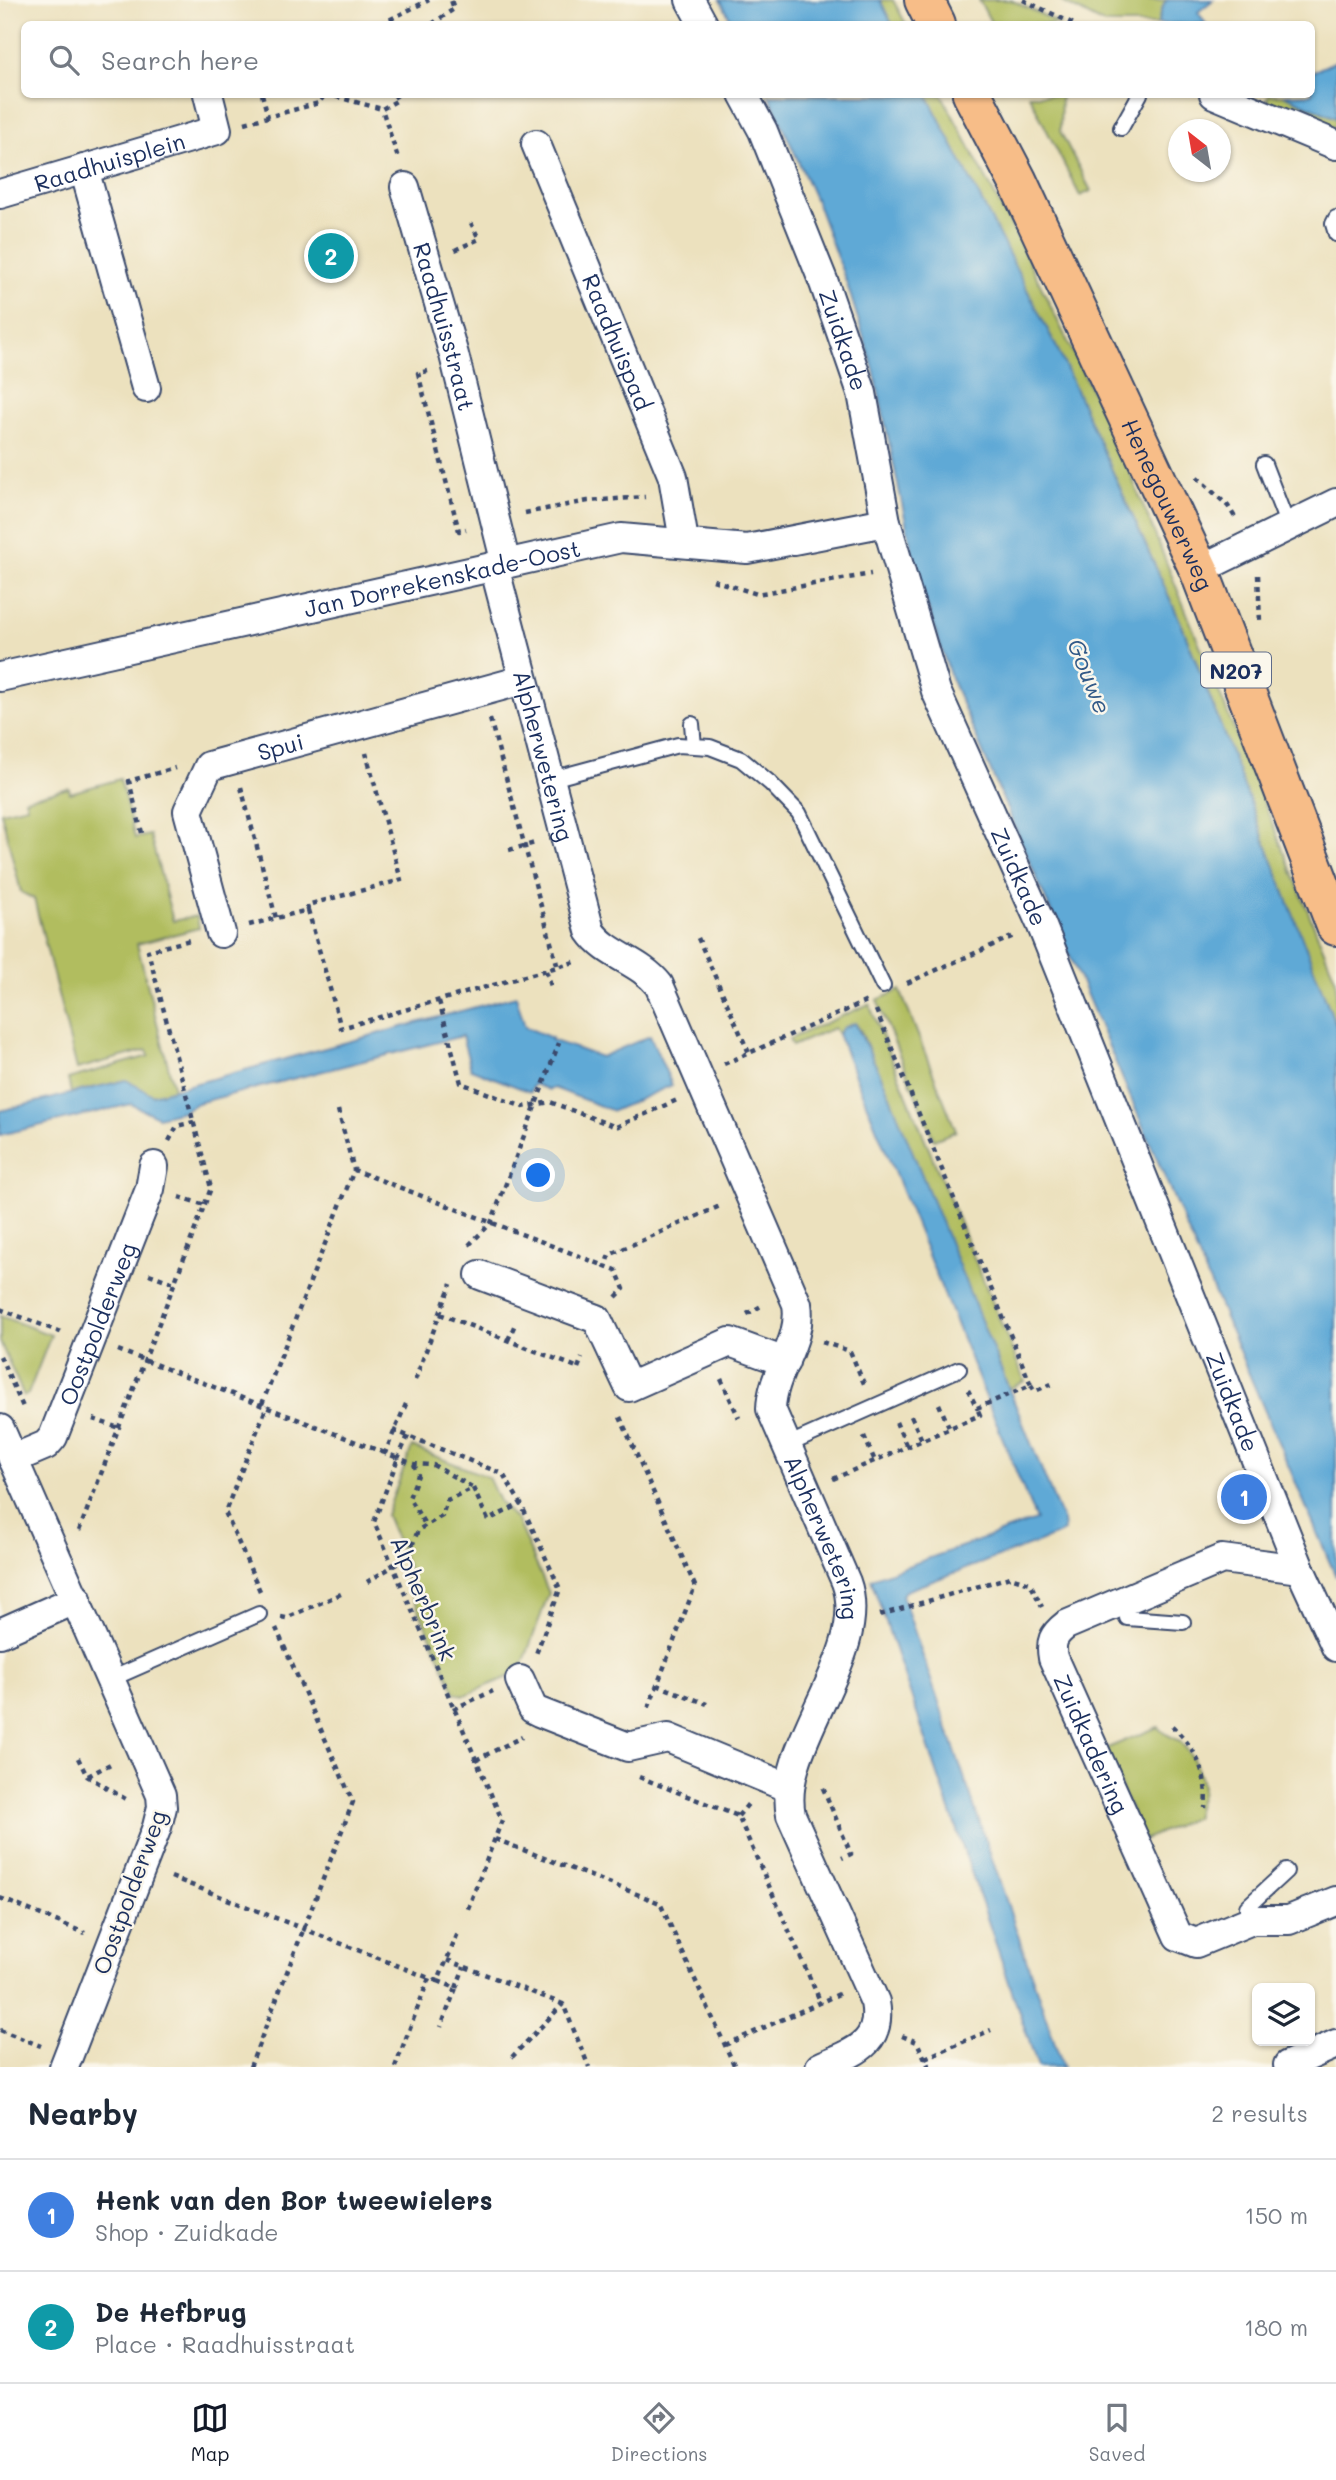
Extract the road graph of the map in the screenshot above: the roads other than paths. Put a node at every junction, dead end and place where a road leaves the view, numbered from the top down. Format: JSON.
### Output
{"nodes":[{"id":1,"x":690,"y":0,"type":"edge"},
{"id":2,"x":924,"y":0,"type":"edge"},
{"id":3,"x":701,"y":21,"type":"edge"},
{"id":4,"x":934,"y":21,"type":"edge"},
{"id":5,"x":209,"y":98,"type":"edge"},
{"id":6,"x":745,"y":98,"type":"edge"},
{"id":7,"x":974,"y":98,"type":"edge"},
{"id":8,"x":1138,"y":98,"type":"edge"},
{"id":9,"x":1224,"y":98,"type":"edge"},
{"id":10,"x":1122,"y":128,"type":"dead end"},
{"id":11,"x":536,"y":144,"type":"dead end"},
{"id":12,"x":1336,"y":145,"type":"edge"},
{"id":13,"x":84,"y":169,"type":"junction"},
{"id":14,"x":405,"y":187,"type":"road end"},
{"id":15,"x":0,"y":194,"type":"edge"},
{"id":16,"x":1336,"y":218,"type":"edge"},
{"id":17,"x":1336,"y":234,"type":"edge"},
{"id":18,"x":146,"y":387,"type":"dead end"},
{"id":19,"x":1264,"y":464,"type":"dead end"},
{"id":20,"x":1336,"y":502,"type":"edge"},
{"id":21,"x":886,"y":522,"type":"junction"},
{"id":22,"x":1287,"y":526,"type":"junction"},
{"id":23,"x":684,"y":541,"type":"junction"},
{"id":24,"x":500,"y":565,"type":"junction"},
{"id":25,"x":1199,"y":570,"type":"junction"},
{"id":26,"x":0,"y":677,"type":"edge"},
{"id":27,"x":523,"y":680,"type":"junction"},
{"id":28,"x":692,"y":724,"type":"dead end"},
{"id":29,"x":694,"y":746,"type":"junction"},
{"id":30,"x":548,"y":780,"type":"junction"},
{"id":31,"x":1336,"y":926,"type":"edge"},
{"id":32,"x":221,"y":933,"type":"dead end"},
{"id":33,"x":883,"y":986,"type":"dead end"},
{"id":34,"x":154,"y":1166,"type":"dead end"},
{"id":35,"x":467,"y":1275,"type":"road end"},
{"id":36,"x":785,"y":1362,"type":"junction"},
{"id":37,"x":959,"y":1369,"type":"dead end"},
{"id":38,"x":0,"y":1429,"type":"edge"},
{"id":39,"x":785,"y":1446,"type":"junction"},
{"id":40,"x":13,"y":1459,"type":"junction"},
{"id":41,"x":1300,"y":1569,"type":"junction"},
{"id":42,"x":77,"y":1599,"type":"junction"},
{"id":43,"x":264,"y":1613,"type":"road end"},
{"id":44,"x":1127,"y":1618,"type":"dead end"},
{"id":45,"x":1183,"y":1622,"type":"dead end"},
{"id":46,"x":0,"y":1633,"type":"edge"},
{"id":47,"x":1336,"y":1647,"type":"edge"},
{"id":48,"x":111,"y":1679,"type":"junction"},
{"id":49,"x":520,"y":1680,"type":"road end"},
{"id":50,"x":789,"y":1788,"type":"junction"},
{"id":51,"x":1286,"y":1871,"type":"dead end"},
{"id":52,"x":1336,"y":1901,"type":"edge"},
{"id":53,"x":1247,"y":1907,"type":"dead end"},
{"id":54,"x":1336,"y":2044,"type":"edge"},
{"id":55,"x":66,"y":2062,"type":"edge"},
{"id":56,"x":1288,"y":2065,"type":"dead end"},
{"id":57,"x":820,"y":2067,"type":"edge"}],
"edges":[{"from":1,"to":3,"type":"street"},
{"from":2,"to":4,"type":"main road"},
{"from":5,"to":13,"type":"street","name":"Raadhuisplein"},
{"from":6,"to":21,"type":"street","name":"Zuidkade"},
{"from":7,"to":25,"type":"main road","name":"Henegouwerweg","number":"N207"},
{"from":8,"to":10,"type":"lane"},
{"from":9,"to":12,"type":"street"},
{"from":11,"to":23,"type":"street","name":"Raadhuispad"},
{"from":13,"to":15,"type":"street","name":"Raadhuisplein"},
{"from":13,"to":18,"type":"street"},
{"from":14,"to":24,"type":"street","name":"Raadhuisstraat"},
{"from":16,"to":17,"type":"lane"},
{"from":19,"to":22,"type":"lane"},
{"from":20,"to":22,"type":"street"},
{"from":21,"to":23,"type":"street","name":"Jan Dorrekenskade-Oost"},
{"from":21,"to":41,"type":"street","name":"Zuidkade"},
{"from":22,"to":25,"type":"street"},
{"from":23,"to":24,"type":"street","name":"Jan Dorrekenskade-Oost"},
{"from":24,"to":26,"type":"street","name":"Jan Dorrekenskade-Oost"},
{"from":24,"to":27,"type":"street","name":"Alpherwetering"},
{"from":25,"to":31,"type":"main road","name":"Henegouwerweg","number":"N207"},
{"from":27,"to":30,"type":"street","name":"Alpherwetering"},
{"from":27,"to":32,"type":"street","name":"Spui"},
{"from":28,"to":29,"type":"lane"},
{"from":29,"to":30,"type":"lane"},
{"from":29,"to":33,"type":"lane"},
{"from":30,"to":36,"type":"street","name":"Alpherwetering"},
{"from":34,"to":40,"type":"street","name":"Oostpolderweg"},
{"from":35,"to":36,"type":"street"},
{"from":36,"to":39,"type":"street","name":"Alpherwetering"},
{"from":37,"to":39,"type":"lane","name":"Alpherwetering"},
{"from":38,"to":40,"type":"street","name":"Oostpolderweg"},
{"from":39,"to":50,"type":"street","name":"Alpherwetering"},
{"from":40,"to":42,"type":"street","name":"Oostpolderweg"},
{"from":41,"to":47,"type":"street","name":"Zuidkade"},
{"from":41,"to":52,"type":"street","name":"Zuidkadering"},
{"from":42,"to":46,"type":"street"},
{"from":42,"to":48,"type":"street","name":"Oostpolderweg"},
{"from":43,"to":48,"type":"lane"},
{"from":44,"to":45,"type":"lane"},
{"from":48,"to":55,"type":"street","name":"Oostpolderweg"},
{"from":49,"to":50,"type":"street"},
{"from":50,"to":57,"type":"street","name":"Alpherwetering"},
{"from":51,"to":53,"type":"lane"},
{"from":54,"to":56,"type":"street"}]}
